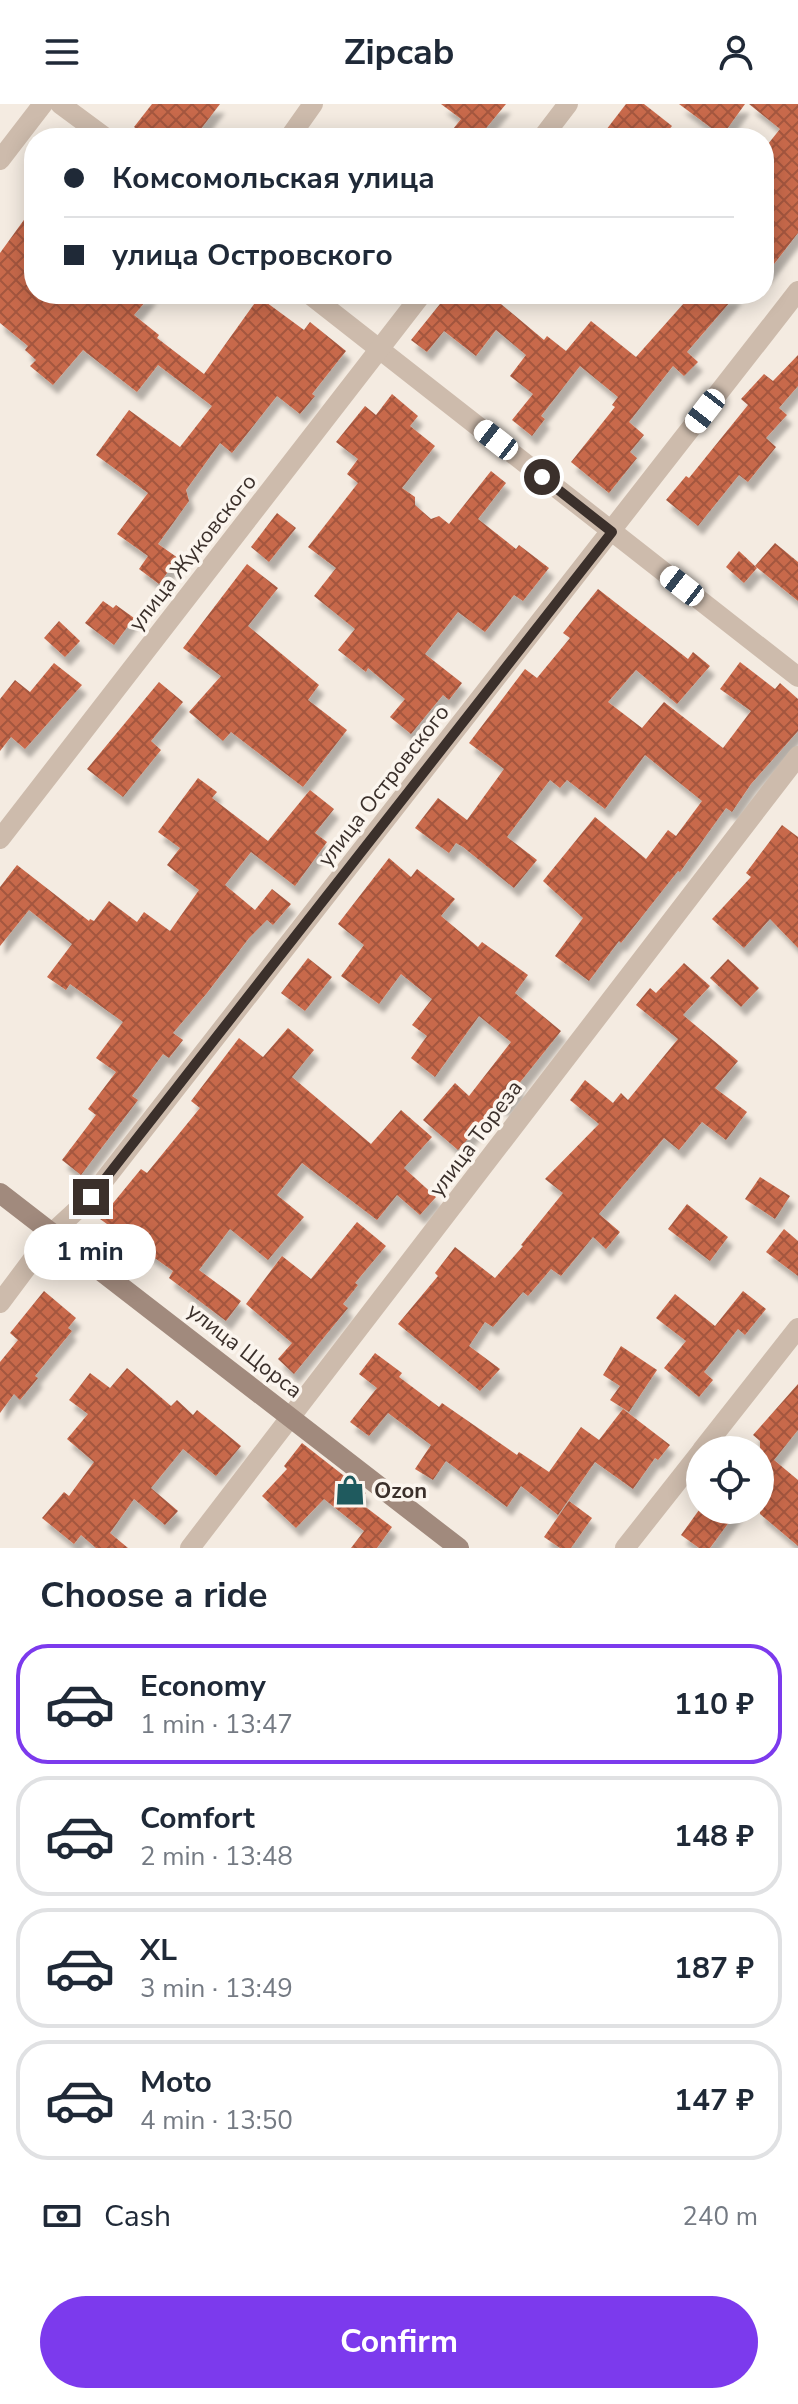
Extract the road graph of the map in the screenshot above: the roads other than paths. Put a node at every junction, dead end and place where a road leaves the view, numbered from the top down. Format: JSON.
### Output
{"nodes":[{"id":1,"x":43,"y":104,"type":"edge"},
{"id":2,"x":60,"y":104,"type":"edge"},
{"id":3,"x":313,"y":104,"type":"edge"},
{"id":4,"x":568,"y":104,"type":"edge"},
{"id":5,"x":25,"y":128,"type":"edge"},
{"id":6,"x":92,"y":128,"type":"edge"},
{"id":7,"x":296,"y":128,"type":"edge"},
{"id":8,"x":550,"y":128,"type":"edge"},
{"id":9,"x":24,"y":129,"type":"edge"},
{"id":10,"x":0,"y":160,"type":"edge"},
{"id":11,"x":798,"y":291,"type":"edge"},
{"id":12,"x":322,"y":304,"type":"edge"},
{"id":13,"x":414,"y":304,"type":"edge"},
{"id":14,"x":380,"y":349,"type":"junction"},
{"id":15,"x":612,"y":532,"type":"junction"},
{"id":16,"x":798,"y":677,"type":"edge"},
{"id":17,"x":798,"y":756,"type":"edge"},
{"id":18,"x":0,"y":839,"type":"edge"},
{"id":19,"x":0,"y":1193,"type":"edge"},
{"id":20,"x":53,"y":1232,"type":"junction"},
{"id":21,"x":0,"y":1303,"type":"edge"},
{"id":22,"x":798,"y":1328,"type":"edge"},
{"id":23,"x":292,"y":1417,"type":"junction"},
{"id":24,"x":714,"y":1436,"type":"edge"},
{"id":25,"x":686,"y":1471,"type":"edge"},
{"id":26,"x":190,"y":1548,"type":"edge"},
{"id":27,"x":459,"y":1548,"type":"edge"},
{"id":28,"x":625,"y":1548,"type":"edge"}],
"edges":[{"from":1,"to":5,"type":"street"},
{"from":2,"to":6,"type":"street"},
{"from":3,"to":7,"type":"street"},
{"from":4,"to":8,"type":"street"},
{"from":9,"to":10,"type":"street"},
{"from":11,"to":15,"type":"street","name":"улица Островского"},
{"from":12,"to":14,"type":"street"},
{"from":13,"to":14,"type":"street","name":"улица Жуковского"},
{"from":14,"to":15,"type":"street"},
{"from":14,"to":18,"type":"street","name":"улица Жуковского"},
{"from":15,"to":16,"type":"street"},
{"from":15,"to":20,"type":"street","name":"улица Островского"},
{"from":17,"to":23,"type":"street","name":"улица Тореза"},
{"from":19,"to":20,"type":"street","name":"улица Щорса"},
{"from":20,"to":21,"type":"street","name":"улица Островского"},
{"from":20,"to":23,"type":"street","name":"улица Щорса"},
{"from":22,"to":24,"type":"street"},
{"from":23,"to":26,"type":"street","name":"улица Тореза"},
{"from":23,"to":27,"type":"street","name":"улица Щорса"},
{"from":25,"to":28,"type":"street"}]}
